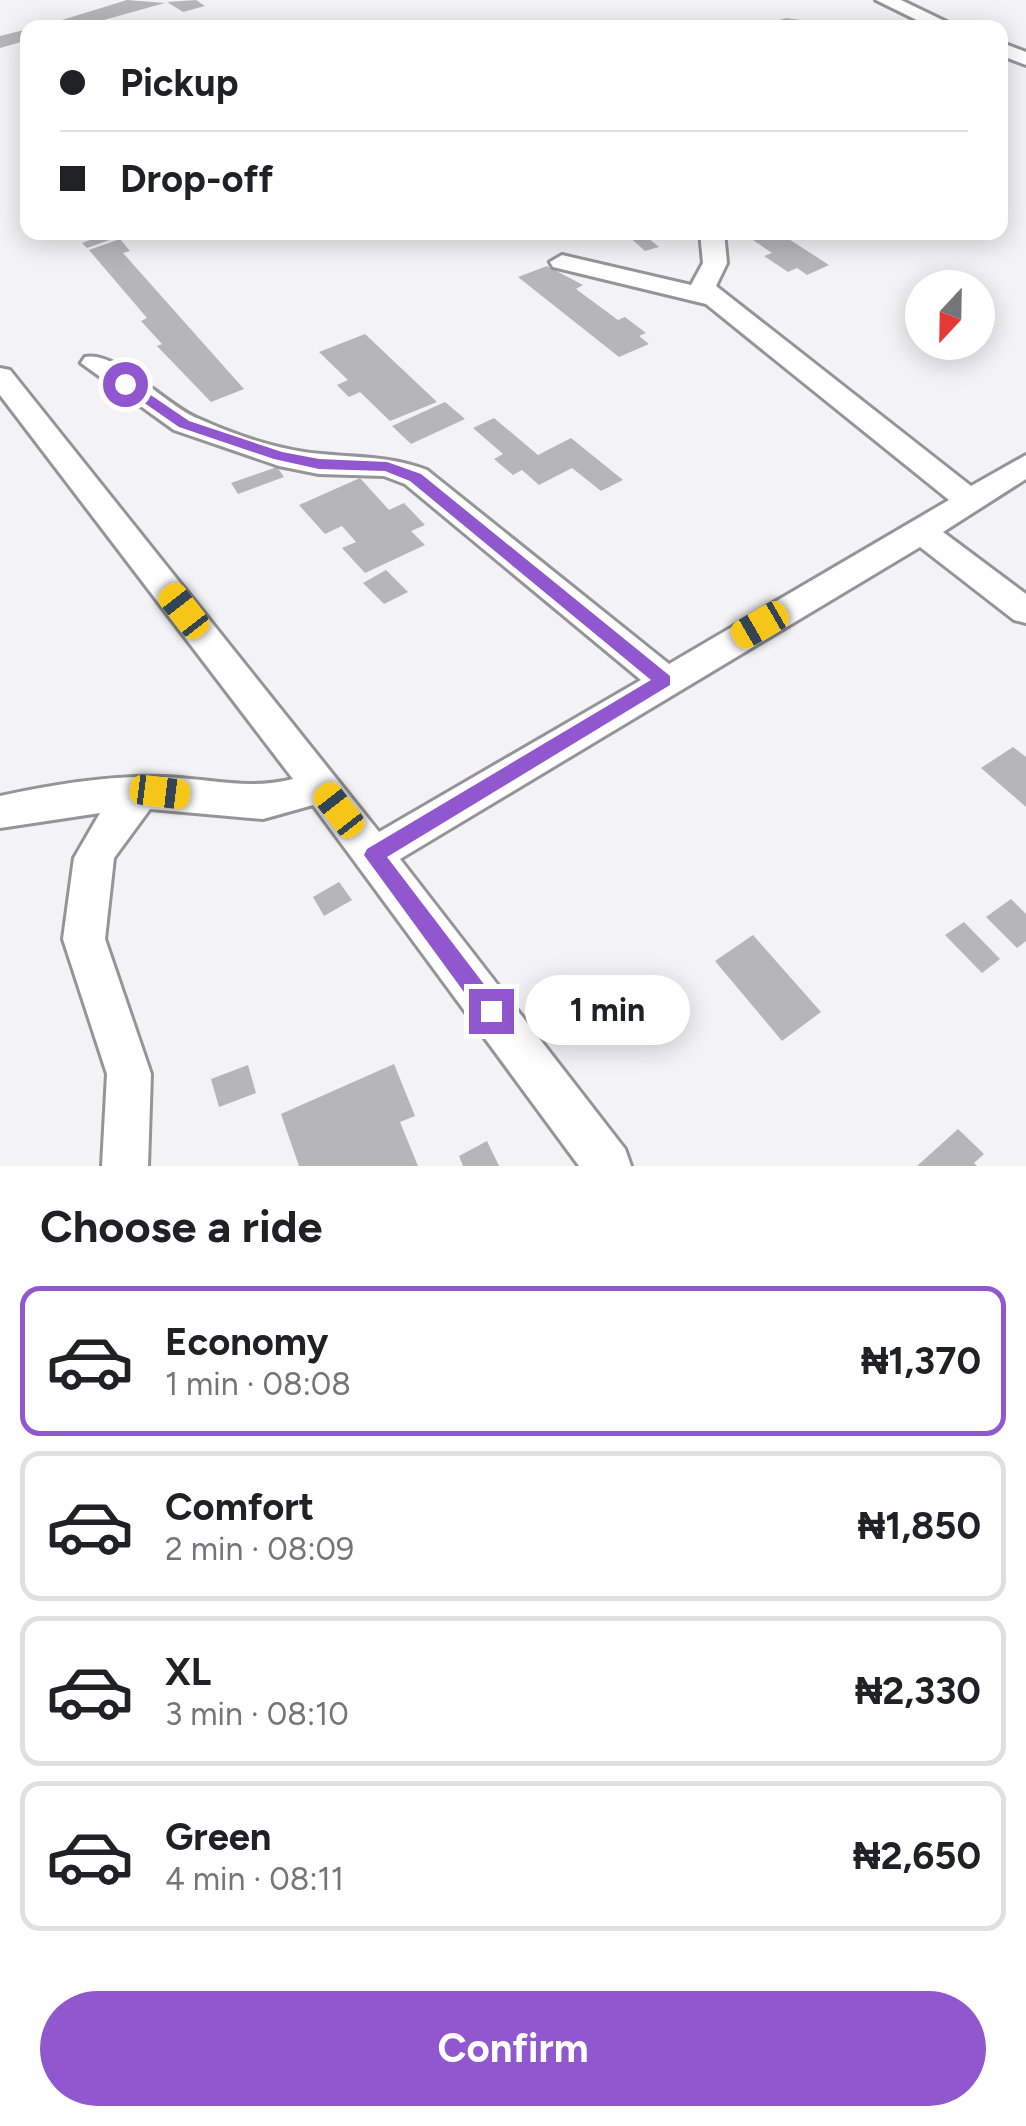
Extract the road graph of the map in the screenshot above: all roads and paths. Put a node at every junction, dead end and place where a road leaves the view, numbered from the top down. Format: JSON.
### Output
{"nodes":[{"id":1,"x":885,"y":0,"type":"edge"},
{"id":2,"x":931,"y":20,"type":"edge"},
{"id":3,"x":712,"y":240,"type":"edge"},
{"id":4,"x":562,"y":262,"type":"dead end"},
{"id":5,"x":717,"y":300,"type":"junction"},
{"id":6,"x":96,"y":363,"type":"dead end"},
{"id":7,"x":0,"y":376,"type":"edge"},
{"id":8,"x":1026,"y":464,"type":"edge"},
{"id":9,"x":970,"y":500,"type":"junction"},
{"id":10,"x":921,"y":532,"type":"junction"},
{"id":11,"x":1026,"y":611,"type":"edge"},
{"id":12,"x":664,"y":680,"type":"junction"},
{"id":13,"x":321,"y":787,"type":"junction"},
{"id":14,"x":140,"y":794,"type":"junction"},
{"id":15,"x":0,"y":812,"type":"edge"},
{"id":16,"x":374,"y":855,"type":"junction"},
{"id":17,"x":125,"y":1166,"type":"edge"},
{"id":18,"x":608,"y":1166,"type":"edge"}],
"edges":[{"from":1,"to":2,"type":"street"},
{"from":3,"to":5,"type":"street"},
{"from":4,"to":5,"type":"street"},
{"from":5,"to":9,"type":"street"},
{"from":6,"to":12,"type":"street"},
{"from":7,"to":13,"type":"street"},
{"from":8,"to":9,"type":"street"},
{"from":9,"to":10,"type":"street"},
{"from":10,"to":11,"type":"street"},
{"from":10,"to":12,"type":"street"},
{"from":12,"to":16,"type":"street"},
{"from":13,"to":14,"type":"street"},
{"from":13,"to":16,"type":"street"},
{"from":14,"to":15,"type":"street"},
{"from":14,"to":17,"type":"street"},
{"from":16,"to":18,"type":"street"}]}
